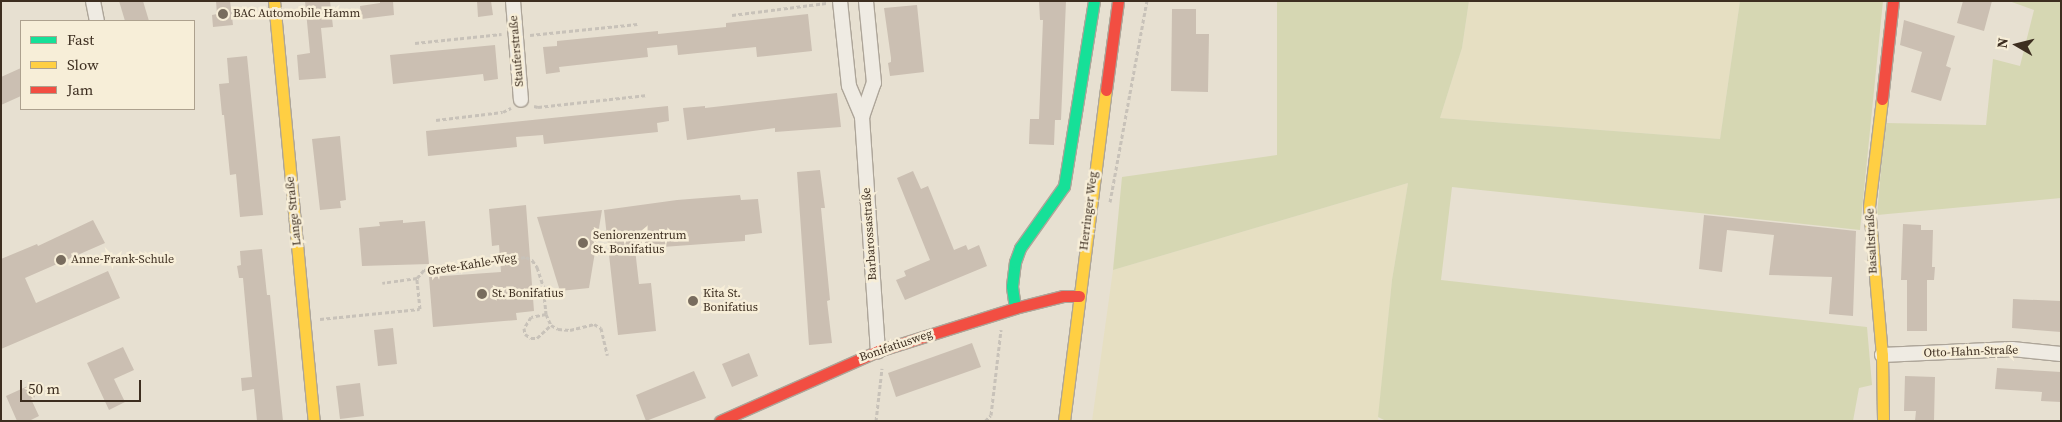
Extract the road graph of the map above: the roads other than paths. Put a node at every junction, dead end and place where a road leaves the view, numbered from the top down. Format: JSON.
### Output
{"nodes":[{"id":1,"x":93,"y":1,"type":"edge"},
{"id":2,"x":274,"y":1,"type":"edge"},
{"id":3,"x":513,"y":1,"type":"edge"},
{"id":4,"x":866,"y":1,"type":"edge"},
{"id":5,"x":1094,"y":1,"type":"edge"},
{"id":6,"x":1118,"y":1,"type":"edge"},
{"id":7,"x":1893,"y":1,"type":"edge"},
{"id":8,"x":835,"y":2,"type":"edge"},
{"id":9,"x":97,"y":20,"type":"edge"},
{"id":10,"x":521,"y":100,"type":"road end"},
{"id":11,"x":862,"y":117,"type":"junction"},
{"id":12,"x":1080,"y":296,"type":"junction"},
{"id":13,"x":1015,"y":308,"type":"junction"},
{"id":14,"x":878,"y":351,"type":"junction"},
{"id":15,"x":2061,"y":354,"type":"edge"},
{"id":16,"x":1882,"y":355,"type":"junction"},
{"id":17,"x":314,"y":421,"type":"edge"},
{"id":18,"x":720,"y":421,"type":"edge"},
{"id":19,"x":1064,"y":421,"type":"edge"},
{"id":20,"x":1883,"y":421,"type":"edge"}],
"edges":[{"from":1,"to":9,"type":"street"},
{"from":2,"to":17,"type":"street","name":"Lange Straße"},
{"from":3,"to":10,"type":"street","name":"Stauferstraße"},
{"from":4,"to":11,"type":"street","name":"Barbarossastraße"},
{"from":5,"to":13,"type":"street"},
{"from":6,"to":12,"type":"street","name":"Herringer Weg"},
{"from":7,"to":16,"type":"street","name":"Basaltstraße"},
{"from":8,"to":11,"type":"street","name":"Barbarossastraße"},
{"from":11,"to":14,"type":"street","name":"Barbarossastraße"},
{"from":12,"to":13,"type":"street","name":"Bonifatiusweg"},
{"from":12,"to":19,"type":"street","name":"Herringer Weg"},
{"from":13,"to":14,"type":"street","name":"Bonifatiusweg"},
{"from":14,"to":18,"type":"street","name":"Bonifatiusweg"},
{"from":15,"to":16,"type":"street","name":"Otto-Hahn-Straße"},
{"from":16,"to":20,"type":"street","name":"Basaltstraße"}]}
